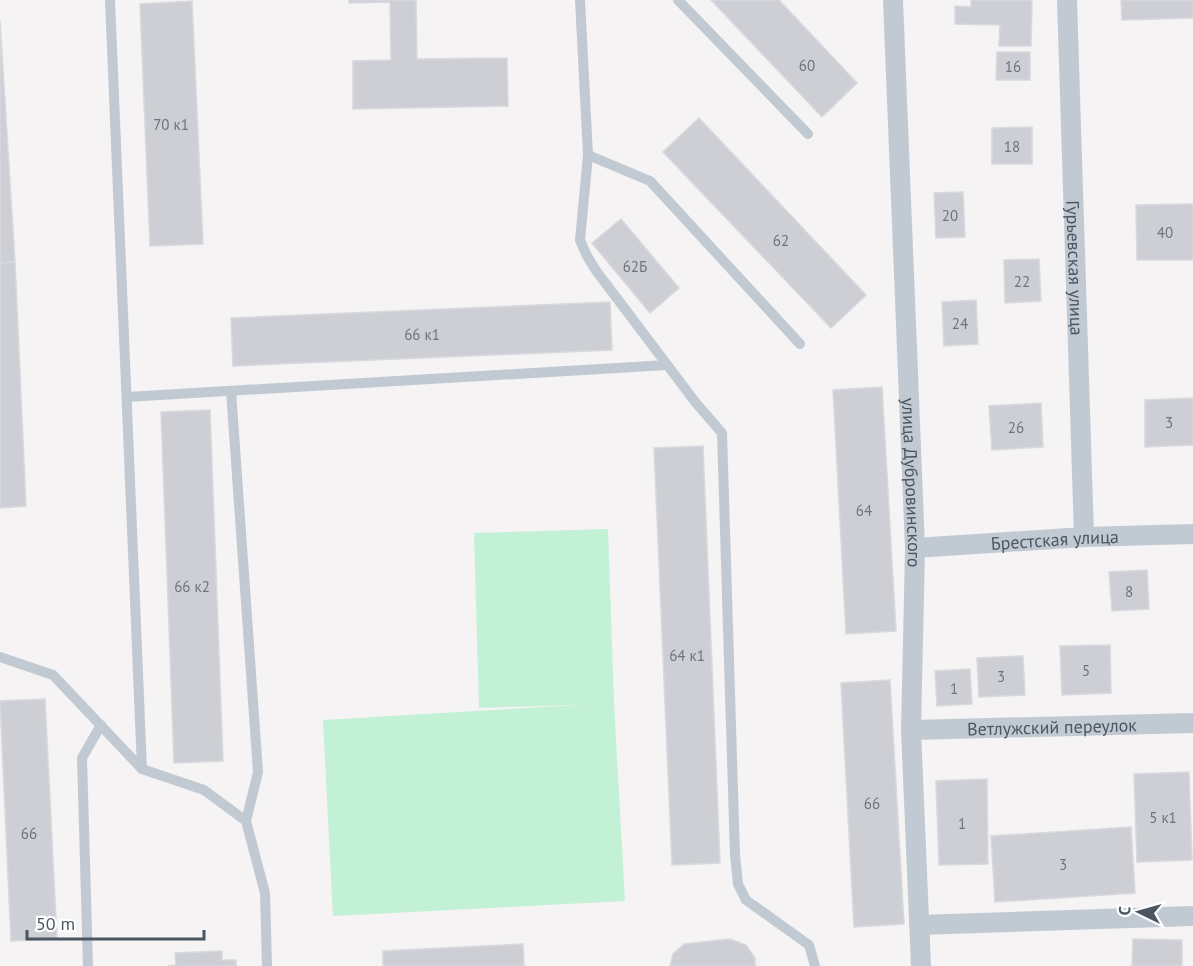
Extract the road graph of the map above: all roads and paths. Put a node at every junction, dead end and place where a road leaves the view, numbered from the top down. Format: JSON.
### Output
{"nodes":[{"id":1,"x":110,"y":0,"type":"edge"},
{"id":2,"x":580,"y":0,"type":"edge"},
{"id":3,"x":678,"y":0,"type":"edge"},
{"id":4,"x":893,"y":0,"type":"edge"},
{"id":5,"x":1067,"y":0,"type":"edge"},
{"id":6,"x":808,"y":134,"type":"dead end"},
{"id":7,"x":588,"y":155,"type":"junction"},
{"id":8,"x":800,"y":344,"type":"dead end"},
{"id":9,"x":667,"y":365,"type":"junction"},
{"id":10,"x":231,"y":391,"type":"junction"},
{"id":11,"x":127,"y":397,"type":"junction"},
{"id":12,"x":1193,"y":534,"type":"edge"},
{"id":13,"x":1084,"y":537,"type":"junction"},
{"id":14,"x":915,"y":548,"type":"junction"},
{"id":15,"x":0,"y":657,"type":"edge"},
{"id":16,"x":1193,"y":723,"type":"edge"},
{"id":17,"x":101,"y":725,"type":"junction"},
{"id":18,"x":911,"y":730,"type":"junction"},
{"id":19,"x":142,"y":769,"type":"junction"},
{"id":20,"x":246,"y":821,"type":"junction"},
{"id":21,"x":1193,"y":916,"type":"edge"},
{"id":22,"x":919,"y":925,"type":"junction"},
{"id":23,"x":87,"y":966,"type":"edge"},
{"id":24,"x":267,"y":966,"type":"edge"},
{"id":25,"x":815,"y":966,"type":"edge"},
{"id":26,"x":921,"y":966,"type":"edge"}],
"edges":[{"from":1,"to":11,"type":"lane"},
{"from":2,"to":7,"type":"lane"},
{"from":3,"to":6,"type":"lane"},
{"from":4,"to":14,"type":"street","name":"улица Дубровинского"},
{"from":5,"to":13,"type":"street","name":"Гурьевская улица"},
{"from":7,"to":8,"type":"lane"},
{"from":7,"to":9,"type":"lane"},
{"from":9,"to":10,"type":"lane"},
{"from":9,"to":25,"type":"lane"},
{"from":10,"to":11,"type":"lane"},
{"from":10,"to":20,"type":"lane"},
{"from":11,"to":19,"type":"lane"},
{"from":12,"to":13,"type":"street","name":"Брестская улица"},
{"from":13,"to":14,"type":"street","name":"Брестская улица"},
{"from":14,"to":18,"type":"street","name":"улица Дубровинского"},
{"from":15,"to":17,"type":"lane"},
{"from":16,"to":18,"type":"street","name":"Ветлужский переулок"},
{"from":17,"to":19,"type":"lane"},
{"from":17,"to":23,"type":"lane"},
{"from":18,"to":22,"type":"street","name":"улица Дубровинского"},
{"from":19,"to":20,"type":"lane"},
{"from":20,"to":24,"type":"lane"},
{"from":21,"to":22,"type":"street"},
{"from":22,"to":26,"type":"street","name":"улица Дубровинского"}]}
